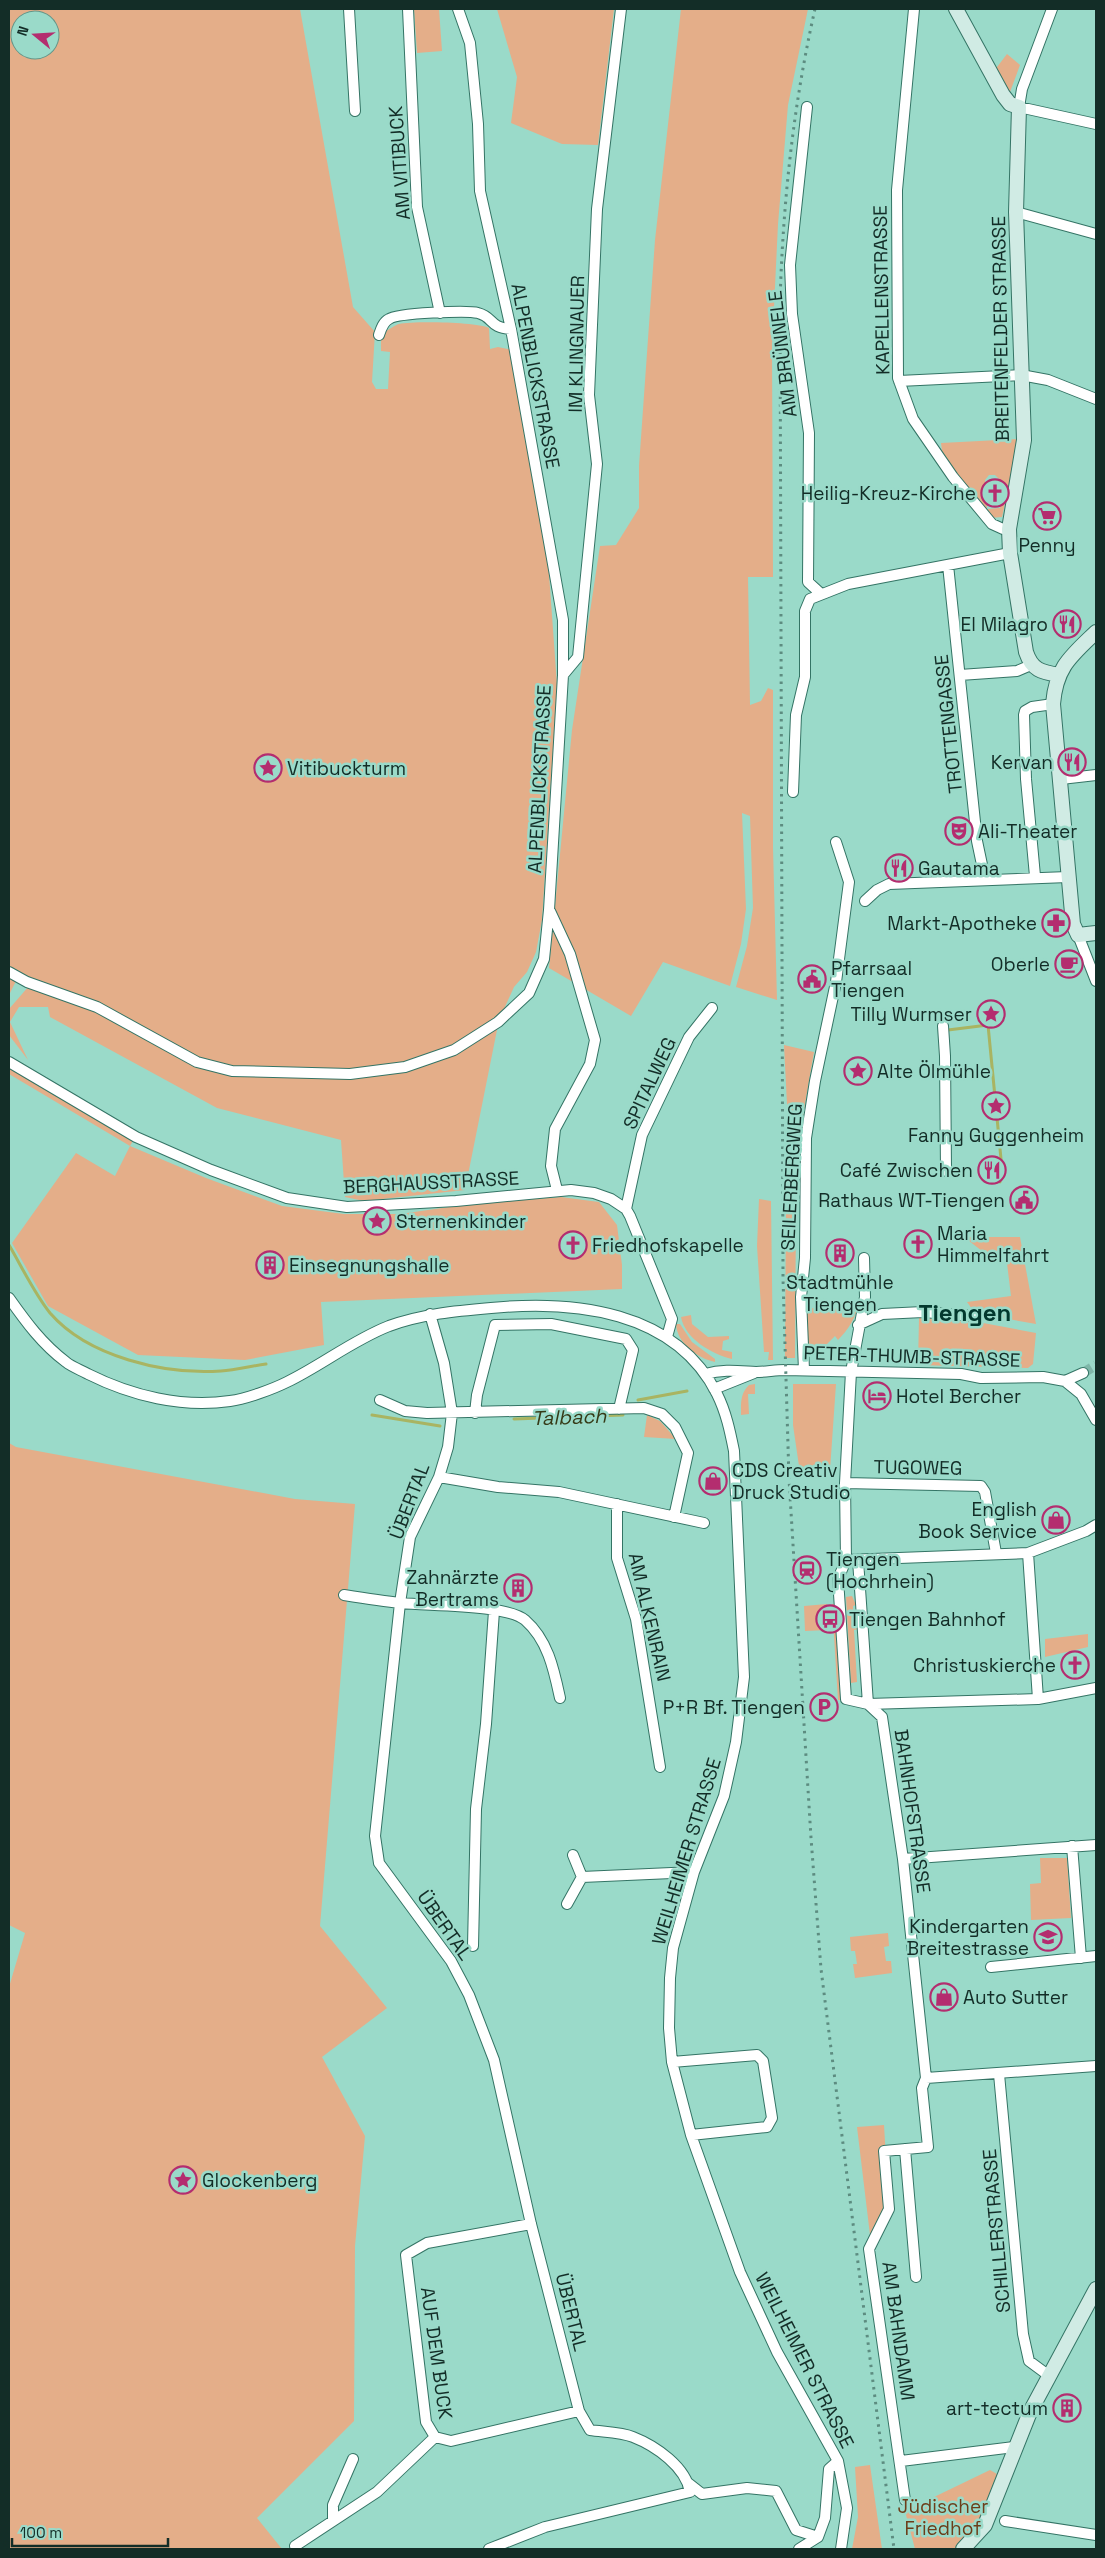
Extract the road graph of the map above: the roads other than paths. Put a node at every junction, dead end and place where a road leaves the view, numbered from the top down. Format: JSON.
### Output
{"nodes":[{"id":1,"x":349,"y":9,"type":"edge"},
{"id":2,"x":408,"y":9,"type":"edge"},
{"id":3,"x":458,"y":9,"type":"edge"},
{"id":4,"x":621,"y":9,"type":"edge"},
{"id":5,"x":914,"y":9,"type":"edge"},
{"id":6,"x":956,"y":9,"type":"edge"},
{"id":7,"x":1052,"y":9,"type":"edge"},
{"id":8,"x":808,"y":107,"type":"dead end"},
{"id":9,"x":1019,"y":107,"type":"junction"},
{"id":10,"x":355,"y":111,"type":"dead end"},
{"id":11,"x":1096,"y":124,"type":"edge"},
{"id":12,"x":1016,"y":212,"type":"junction"},
{"id":13,"x":1096,"y":234,"type":"edge"},
{"id":14,"x":440,"y":313,"type":"junction"},
{"id":15,"x":511,"y":330,"type":"junction"},
{"id":16,"x":379,"y":335,"type":"dead end"},
{"id":17,"x":1020,"y":375,"type":"junction"},
{"id":18,"x":899,"y":381,"type":"junction"},
{"id":19,"x":1096,"y":399,"type":"edge"},
{"id":20,"x":1009,"y":529,"type":"junction"},
{"id":21,"x":1010,"y":553,"type":"junction"},
{"id":22,"x":948,"y":565,"type":"junction"},
{"id":23,"x":820,"y":593,"type":"junction"},
{"id":24,"x":1096,"y":632,"type":"edge"},
{"id":25,"x":1031,"y":665,"type":"junction"},
{"id":26,"x":563,"y":675,"type":"junction"},
{"id":27,"x":960,"y":675,"type":"junction"},
{"id":28,"x":1060,"y":675,"type":"junction"},
{"id":29,"x":1053,"y":704,"type":"junction"},
{"id":30,"x":1096,"y":775,"type":"edge"},
{"id":31,"x":1061,"y":779,"type":"junction"},
{"id":32,"x":793,"y":792,"type":"dead end"},
{"id":33,"x":836,"y":842,"type":"dead end"},
{"id":34,"x":1034,"y":876,"type":"junction"},
{"id":35,"x":1068,"y":877,"type":"junction"},
{"id":36,"x":985,"y":879,"type":"junction"},
{"id":37,"x":865,"y":901,"type":"dead end"},
{"id":38,"x":549,"y":910,"type":"junction"},
{"id":39,"x":1096,"y":933,"type":"edge"},
{"id":40,"x":1078,"y":935,"type":"junction"},
{"id":41,"x":9,"y":972,"type":"edge"},
{"id":42,"x":1096,"y":981,"type":"edge"},
{"id":43,"x":712,"y":1008,"type":"dead end"},
{"id":44,"x":942,"y":1026,"type":"dead end"},
{"id":45,"x":9,"y":1062,"type":"edge"},
{"id":46,"x":946,"y":1171,"type":"dead end"},
{"id":47,"x":557,"y":1190,"type":"junction"},
{"id":48,"x":626,"y":1209,"type":"junction"},
{"id":49,"x":864,"y":1258,"type":"dead end"},
{"id":50,"x":9,"y":1298,"type":"edge"},
{"id":51,"x":430,"y":1314,"type":"junction"},
{"id":52,"x":973,"y":1316,"type":"dead end"},
{"id":53,"x":858,"y":1325,"type":"junction"},
{"id":54,"x":667,"y":1337,"type":"junction"},
{"id":55,"x":804,"y":1370,"type":"junction"},
{"id":56,"x":757,"y":1372,"type":"junction"},
{"id":57,"x":851,"y":1372,"type":"junction"},
{"id":58,"x":705,"y":1374,"type":"junction"},
{"id":59,"x":1082,"y":1374,"type":"tunnel mouth"},
{"id":60,"x":1065,"y":1381,"type":"junction"},
{"id":61,"x":714,"y":1388,"type":"junction"},
{"id":62,"x":380,"y":1400,"type":"dead end"},
{"id":63,"x":619,"y":1409,"type":"junction"},
{"id":64,"x":452,"y":1413,"type":"junction"},
{"id":65,"x":475,"y":1413,"type":"junction"},
{"id":66,"x":1096,"y":1420,"type":"edge"},
{"id":67,"x":439,"y":1477,"type":"junction"},
{"id":68,"x":845,"y":1483,"type":"junction"},
{"id":69,"x":617,"y":1504,"type":"junction"},
{"id":70,"x":674,"y":1517,"type":"junction"},
{"id":71,"x":704,"y":1523,"type":"dead end"},
{"id":72,"x":1096,"y":1525,"type":"edge"},
{"id":73,"x":1028,"y":1553,"type":"junction"},
{"id":74,"x":996,"y":1554,"type":"junction"},
{"id":75,"x":846,"y":1560,"type":"junction"},
{"id":76,"x":858,"y":1560,"type":"junction"},
{"id":77,"x":344,"y":1595,"type":"dead end"},
{"id":78,"x":400,"y":1603,"type":"junction"},
{"id":79,"x":494,"y":1611,"type":"junction"},
{"id":80,"x":1096,"y":1688,"type":"edge"},
{"id":81,"x":560,"y":1698,"type":"dead end"},
{"id":82,"x":1038,"y":1699,"type":"junction"},
{"id":83,"x":868,"y":1704,"type":"junction"},
{"id":84,"x":660,"y":1767,"type":"dead end"},
{"id":85,"x":1096,"y":1845,"type":"edge"},
{"id":86,"x":1072,"y":1846,"type":"junction"},
{"id":87,"x":572,"y":1855,"type":"dead end"},
{"id":88,"x":903,"y":1859,"type":"junction"},
{"id":89,"x":694,"y":1872,"type":"junction"},
{"id":90,"x":582,"y":1878,"type":"junction"},
{"id":91,"x":567,"y":1904,"type":"dead end"},
{"id":92,"x":473,"y":1946,"type":"dead end"},
{"id":93,"x":1096,"y":1956,"type":"edge"},
{"id":94,"x":1081,"y":1958,"type":"junction"},
{"id":95,"x":992,"y":1967,"type":"dead end"},
{"id":96,"x":672,"y":2062,"type":"junction"},
{"id":97,"x":1096,"y":2066,"type":"edge"},
{"id":98,"x":999,"y":2074,"type":"junction"},
{"id":99,"x":926,"y":2078,"type":"junction"},
{"id":100,"x":690,"y":2135,"type":"junction"},
{"id":101,"x":905,"y":2149,"type":"junction"},
{"id":102,"x":532,"y":2224,"type":"junction"},
{"id":103,"x":916,"y":2277,"type":"dead end"},
{"id":104,"x":1096,"y":2289,"type":"edge"},
{"id":105,"x":1048,"y":2375,"type":"junction"},
{"id":106,"x":579,"y":2411,"type":"junction"},
{"id":107,"x":435,"y":2437,"type":"junction"},
{"id":108,"x":1014,"y":2447,"type":"junction"},
{"id":109,"x":353,"y":2459,"type":"dead end"},
{"id":110,"x":838,"y":2461,"type":"junction"},
{"id":111,"x":900,"y":2461,"type":"junction"},
{"id":112,"x":689,"y":2488,"type":"junction"},
{"id":113,"x":905,"y":2500,"type":"dead end"},
{"id":114,"x":333,"y":2520,"type":"junction"},
{"id":115,"x":1005,"y":2521,"type":"dead end"},
{"id":116,"x":1096,"y":2535,"type":"edge"},
{"id":117,"x":818,"y":2537,"type":"junction"},
{"id":118,"x":295,"y":2546,"type":"dead end"},
{"id":119,"x":489,"y":2549,"type":"edge"},
{"id":120,"x":799,"y":2549,"type":"edge"},
{"id":121,"x":842,"y":2549,"type":"edge"},
{"id":122,"x":963,"y":2549,"type":"edge"}],
"edges":[{"from":1,"to":10,"type":"street"},
{"from":2,"to":14,"type":"street","name":"AM VITIBUCK"},
{"from":3,"to":15,"type":"street","name":"ALPENBLICKSTRASSE"},
{"from":4,"to":26,"type":"street","name":"IM KLINGNAUER"},
{"from":5,"to":18,"type":"street","name":"KAPELLENSTRASSE"},
{"from":6,"to":9,"type":"street"},
{"from":7,"to":9,"type":"street"},
{"from":8,"to":23,"type":"street","name":"AM BRÜNNELE"},
{"from":9,"to":11,"type":"street"},
{"from":9,"to":12,"type":"street","name":"BREITENFELDER STRASSE"},
{"from":12,"to":13,"type":"street"},
{"from":12,"to":17,"type":"street","name":"BREITENFELDER STRASSE"},
{"from":14,"to":15,"type":"street"},
{"from":14,"to":16,"type":"street"},
{"from":15,"to":26,"type":"street","name":"ALPENBLICKSTRASSE"},
{"from":17,"to":18,"type":"street"},
{"from":17,"to":19,"type":"street"},
{"from":17,"to":20,"type":"street","name":"BREITENFELDER STRASSE"},
{"from":18,"to":20,"type":"street","name":"KAPELLENSTRASSE"},
{"from":20,"to":21,"type":"street","name":"BREITENFELDER STRASSE"},
{"from":21,"to":22,"type":"street"},
{"from":21,"to":25,"type":"street","name":"BREITENFELDER STRASSE"},
{"from":22,"to":23,"type":"street"},
{"from":22,"to":27,"type":"street","name":"TROTTENGASSE"},
{"from":23,"to":32,"type":"street"},
{"from":24,"to":28,"type":"street"},
{"from":25,"to":27,"type":"street"},
{"from":25,"to":28,"type":"street"},
{"from":26,"to":38,"type":"street","name":"ALPENBLICKSTRASSE"},
{"from":27,"to":36,"type":"street","name":"TROTTENGASSE"},
{"from":28,"to":29,"type":"street"},
{"from":29,"to":31,"type":"street"},
{"from":29,"to":34,"type":"street"},
{"from":30,"to":31,"type":"street"},
{"from":31,"to":35,"type":"street"},
{"from":33,"to":55,"type":"street","name":"SEILERBERGWEG"},
{"from":34,"to":35,"type":"street"},
{"from":34,"to":36,"type":"street"},
{"from":35,"to":40,"type":"street"},
{"from":36,"to":37,"type":"street"},
{"from":38,"to":41,"type":"street","name":"ALPENBLICKSTRASSE"},
{"from":38,"to":47,"type":"street"},
{"from":39,"to":40,"type":"street"},
{"from":40,"to":42,"type":"street"},
{"from":43,"to":48,"type":"street","name":"SPITALWEG"},
{"from":44,"to":46,"type":"street"},
{"from":45,"to":47,"type":"street","name":"BERGHAUSSTRASSE"},
{"from":47,"to":48,"type":"street","name":"BERGHAUSSTRASSE"},
{"from":48,"to":54,"type":"street"},
{"from":49,"to":53,"type":"street"},
{"from":50,"to":51,"type":"street","name":"WEILHEIMER STRASSE"},
{"from":51,"to":54,"type":"street","name":"WEILHEIMER STRASSE"},
{"from":51,"to":64,"type":"street","name":"ÜBERTAL"},
{"from":52,"to":53,"type":"street"},
{"from":53,"to":57,"type":"street"},
{"from":54,"to":58,"type":"street","name":"WEILHEIMER STRASSE"},
{"from":55,"to":56,"type":"street","name":"PETER-THUMB-STRASSE"},
{"from":55,"to":57,"type":"street","name":"PETER-THUMB-STRASSE"},
{"from":56,"to":58,"type":"street","name":"PETER-THUMB-STRASSE"},
{"from":56,"to":61,"type":"street","name":"PETER-THUMB-STRASSE"},
{"from":57,"to":60,"type":"street","name":"PETER-THUMB-STRASSE"},
{"from":57,"to":68,"type":"street"},
{"from":58,"to":61,"type":"street","name":"WEILHEIMER STRASSE"},
{"from":59,"to":60,"type":"street"},
{"from":60,"to":66,"type":"street"},
{"from":61,"to":89,"type":"street","name":"WEILHEIMER STRASSE"},
{"from":62,"to":64,"type":"street"},
{"from":63,"to":65,"type":"street"},
{"from":63,"to":65,"type":"street"},
{"from":63,"to":70,"type":"street"},
{"from":64,"to":65,"type":"street"},
{"from":64,"to":67,"type":"street","name":"ÜBERTAL"},
{"from":67,"to":69,"type":"street"},
{"from":67,"to":78,"type":"street","name":"ÜBERTAL"},
{"from":68,"to":74,"type":"street","name":"TUGOWEG"},
{"from":68,"to":75,"type":"street"},
{"from":69,"to":70,"type":"street"},
{"from":69,"to":84,"type":"street","name":"AM ALKENRAIN"},
{"from":70,"to":71,"type":"street"},
{"from":72,"to":73,"type":"street"},
{"from":73,"to":74,"type":"street"},
{"from":73,"to":82,"type":"street"},
{"from":74,"to":76,"type":"street"},
{"from":75,"to":76,"type":"street"},
{"from":75,"to":83,"type":"street"},
{"from":76,"to":83,"type":"street"},
{"from":77,"to":78,"type":"street"},
{"from":78,"to":79,"type":"street"},
{"from":78,"to":102,"type":"street","name":"ÜBERTAL"},
{"from":79,"to":81,"type":"street"},
{"from":79,"to":92,"type":"street"},
{"from":80,"to":82,"type":"street"},
{"from":82,"to":83,"type":"street"},
{"from":83,"to":88,"type":"street","name":"BAHNHOFSTRASSE"},
{"from":85,"to":86,"type":"street"},
{"from":86,"to":88,"type":"street"},
{"from":86,"to":94,"type":"street"},
{"from":87,"to":90,"type":"street"},
{"from":88,"to":99,"type":"street","name":"BAHNHOFSTRASSE"},
{"from":89,"to":90,"type":"street"},
{"from":89,"to":96,"type":"street","name":"WEILHEIMER STRASSE"},
{"from":90,"to":91,"type":"street"},
{"from":93,"to":94,"type":"street"},
{"from":94,"to":95,"type":"street"},
{"from":96,"to":100,"type":"street","name":"WEILHEIMER STRASSE"},
{"from":96,"to":100,"type":"street"},
{"from":97,"to":98,"type":"street"},
{"from":98,"to":99,"type":"street"},
{"from":98,"to":105,"type":"street","name":"SCHILLERSTRASSE"},
{"from":99,"to":101,"type":"street"},
{"from":100,"to":110,"type":"street","name":"WEILHEIMER STRASSE"},
{"from":101,"to":103,"type":"street"},
{"from":101,"to":111,"type":"street","name":"AM BAHNDAMM"},
{"from":102,"to":106,"type":"street","name":"ÜBERTAL"},
{"from":102,"to":107,"type":"street","name":"AUF DEM BUCK"},
{"from":104,"to":105,"type":"street"},
{"from":105,"to":108,"type":"street"},
{"from":106,"to":107,"type":"street","name":"AUF DEM BUCK"},
{"from":106,"to":112,"type":"street","name":"ÜBERTAL"},
{"from":107,"to":114,"type":"street"},
{"from":108,"to":111,"type":"street"},
{"from":108,"to":122,"type":"street"},
{"from":109,"to":114,"type":"street"},
{"from":110,"to":117,"type":"street"},
{"from":110,"to":121,"type":"street","name":"WEILHEIMER STRASSE"},
{"from":111,"to":113,"type":"street","name":"AM BAHNDAMM"},
{"from":112,"to":117,"type":"street"},
{"from":112,"to":119,"type":"street"},
{"from":114,"to":118,"type":"street"},
{"from":115,"to":116,"type":"street"},
{"from":117,"to":120,"type":"street"}]}
